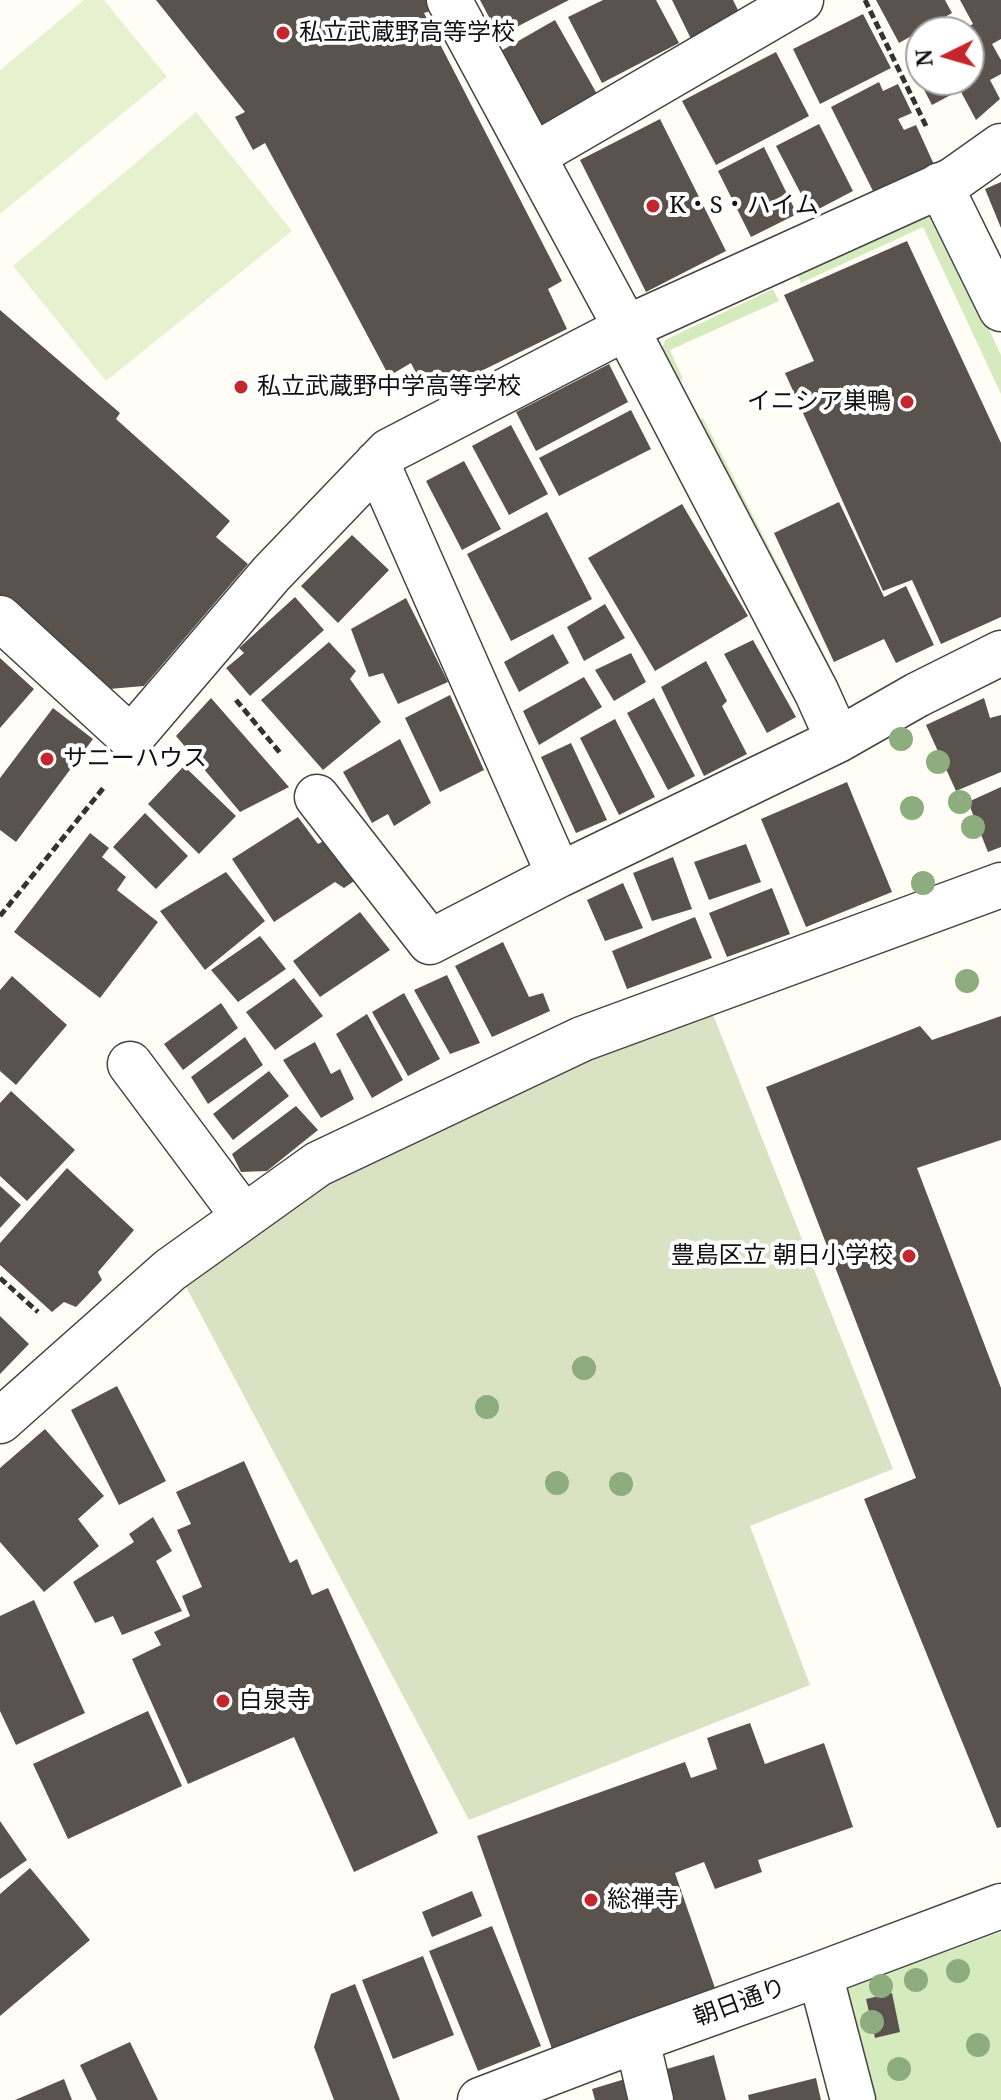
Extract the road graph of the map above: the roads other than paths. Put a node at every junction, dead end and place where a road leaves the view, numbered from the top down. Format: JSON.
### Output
{"nodes":[{"id":1,"x":449,"y":0,"type":"edge"},
{"id":2,"x":801,"y":0,"type":"edge"},
{"id":3,"x":1001,"y":146,"type":"edge"},
{"id":4,"x":533,"y":156,"type":"junction"},
{"id":5,"x":946,"y":183,"type":"junction"},
{"id":6,"x":1001,"y":309,"type":"edge"},
{"id":7,"x":626,"y":328,"type":"junction"},
{"id":8,"x":377,"y":463,"type":"junction"},
{"id":9,"x":0,"y":618,"type":"edge"},
{"id":10,"x":999,"y":660,"type":"edge"},
{"id":11,"x":838,"y":740,"type":"junction"},
{"id":12,"x":317,"y":797,"type":"road end"},
{"id":13,"x":559,"y":875,"type":"junction"},
{"id":14,"x":1001,"y":885,"type":"edge"},
{"id":15,"x":130,"y":1064,"type":"dead end"},
{"id":16,"x":244,"y":1217,"type":"junction"},
{"id":17,"x":0,"y":1421,"type":"edge"},
{"id":18,"x":1001,"y":1906,"type":"edge"},
{"id":19,"x":820,"y":1974,"type":"junction"},
{"id":20,"x":637,"y":2040,"type":"junction"},
{"id":21,"x":480,"y":2100,"type":"edge"},
{"id":22,"x":651,"y":2100,"type":"edge"},
{"id":23,"x":853,"y":2100,"type":"edge"}],
"edges":[{"from":1,"to":4,"type":"street"},
{"from":2,"to":4,"type":"street"},
{"from":3,"to":5,"type":"street"},
{"from":4,"to":7,"type":"street"},
{"from":5,"to":6,"type":"street"},
{"from":5,"to":7,"type":"street"},
{"from":7,"to":8,"type":"street"},
{"from":7,"to":11,"type":"street"},
{"from":8,"to":9,"type":"street"},
{"from":8,"to":13,"type":"street"},
{"from":10,"to":11,"type":"street"},
{"from":11,"to":13,"type":"street"},
{"from":12,"to":13,"type":"street"},
{"from":14,"to":16,"type":"street"},
{"from":15,"to":16,"type":"street"},
{"from":16,"to":17,"type":"street"},
{"from":18,"to":19,"type":"street","name":"朝日通り"},
{"from":19,"to":20,"type":"street","name":"朝日通り"},
{"from":19,"to":23,"type":"street"},
{"from":20,"to":21,"type":"street","name":"朝日通り"},
{"from":20,"to":22,"type":"street"}]}
